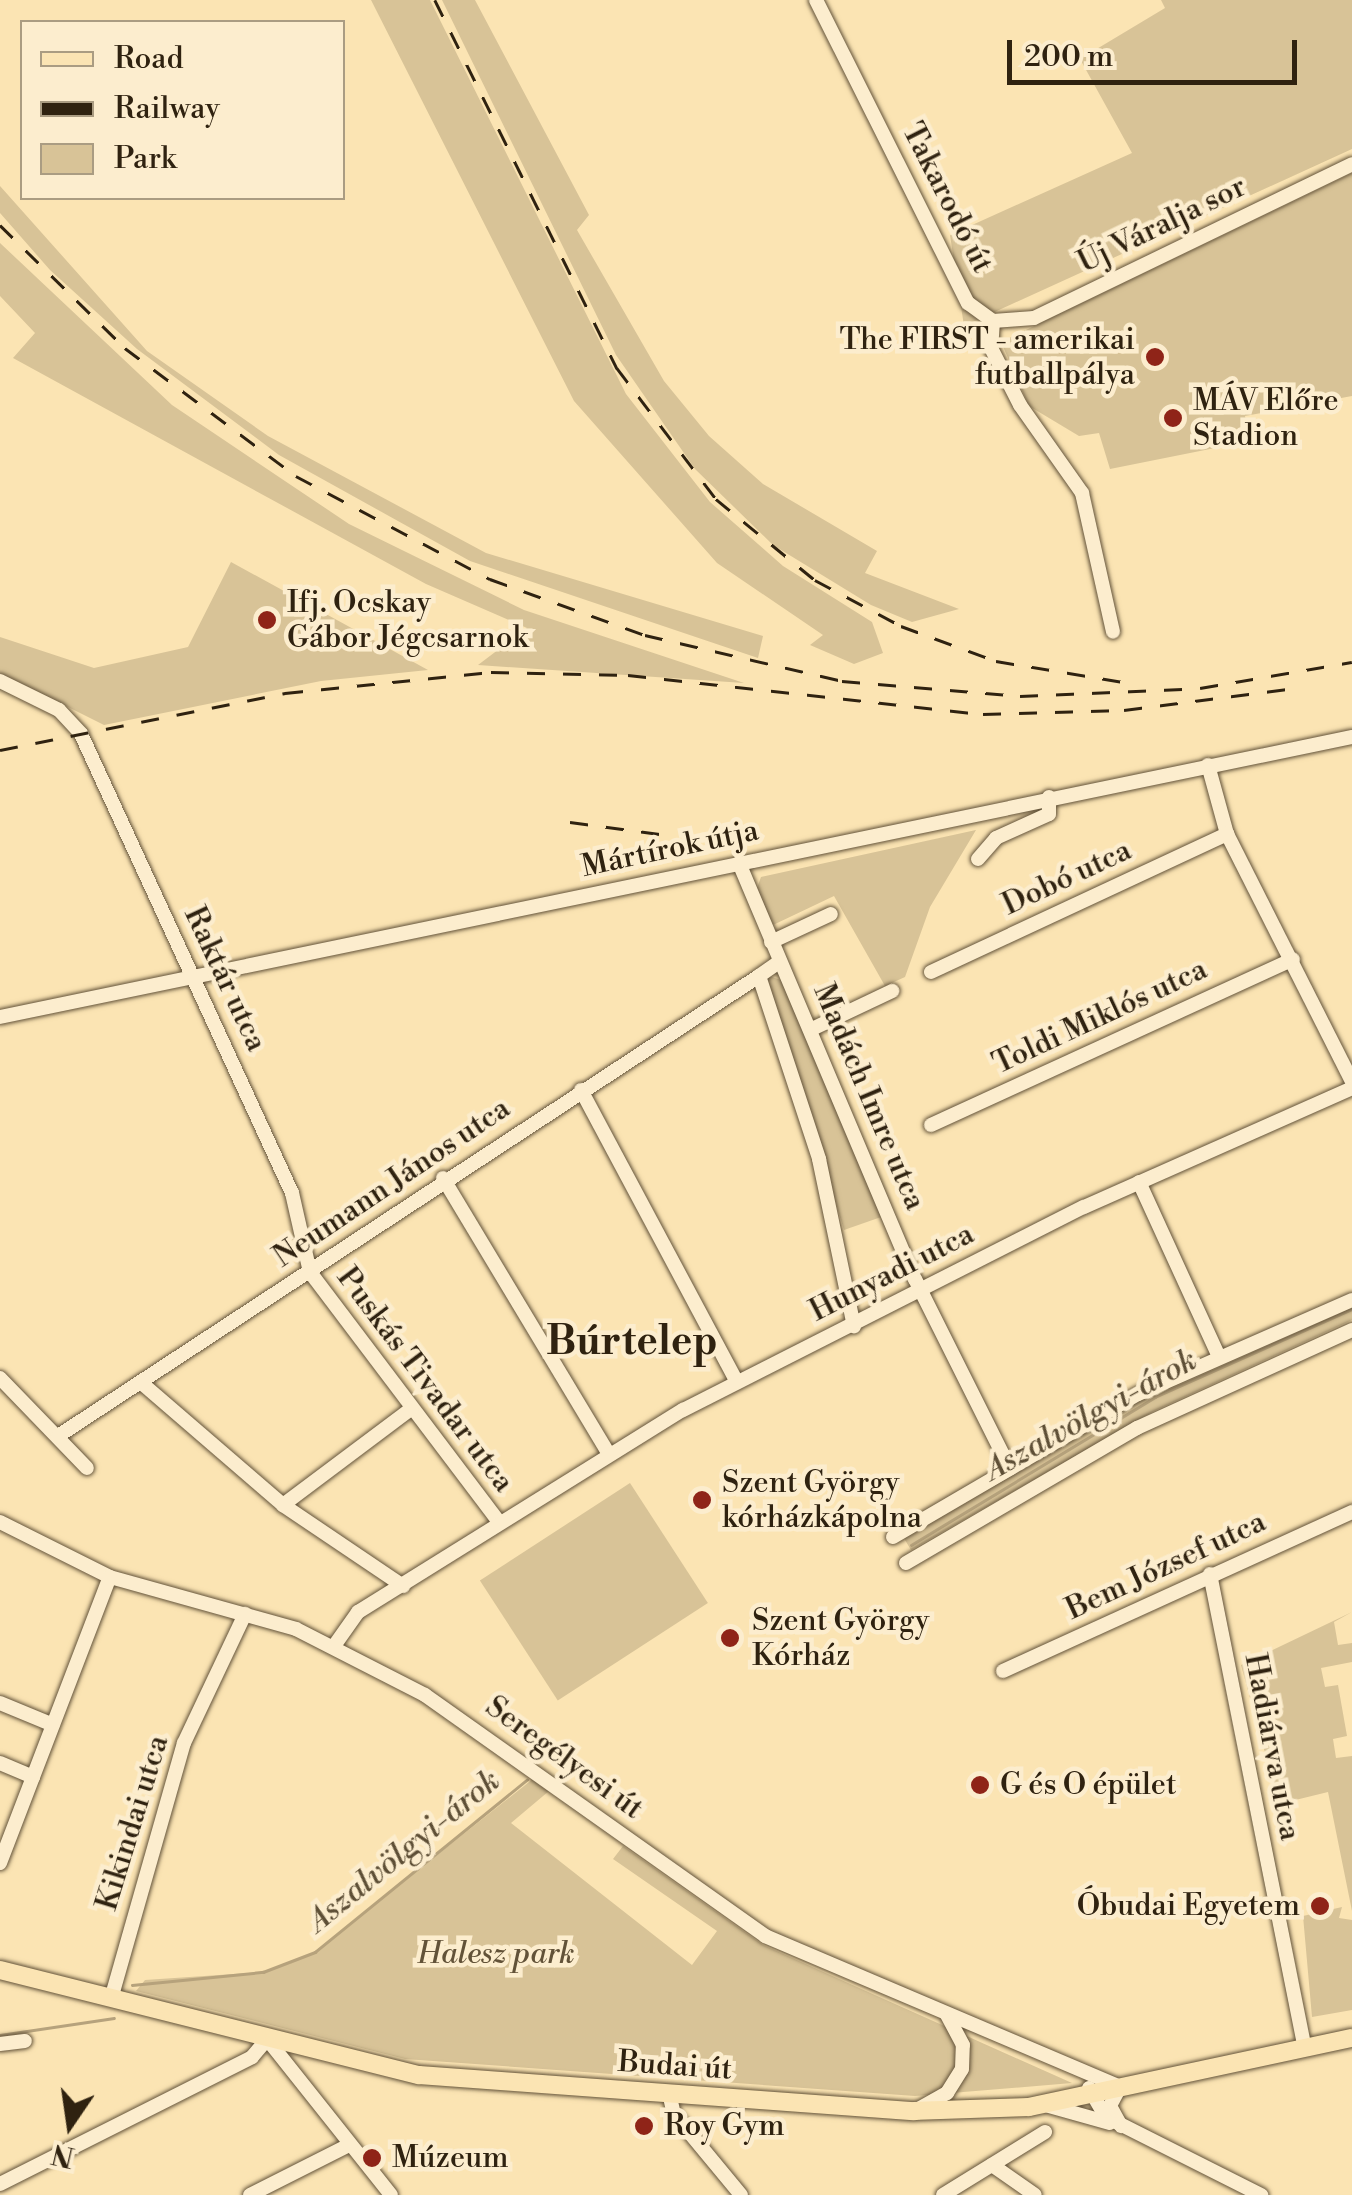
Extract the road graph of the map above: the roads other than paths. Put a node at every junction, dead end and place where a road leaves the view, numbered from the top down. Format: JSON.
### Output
{"nodes":[{"id":1,"x":816,"y":0,"type":"edge"},
{"id":2,"x":1352,"y":164,"type":"edge"},
{"id":3,"x":992,"y":321,"type":"junction"},
{"id":4,"x":1113,"y":632,"type":"dead end"},
{"id":5,"x":0,"y":681,"type":"edge"},
{"id":6,"x":1352,"y":736,"type":"edge"},
{"id":7,"x":1208,"y":765,"type":"junction"},
{"id":8,"x":1049,"y":797,"type":"junction"},
{"id":9,"x":1226,"y":834,"type":"junction"},
{"id":10,"x":978,"y":859,"type":"dead end"},
{"id":11,"x":739,"y":863,"type":"junction"},
{"id":12,"x":831,"y":914,"type":"dead end"},
{"id":13,"x":771,"y":942,"type":"junction"},
{"id":14,"x":1293,"y":960,"type":"junction"},
{"id":15,"x":779,"y":962,"type":"junction"},
{"id":16,"x":931,"y":972,"type":"dead end"},
{"id":17,"x":759,"y":976,"type":"junction"},
{"id":18,"x":194,"y":980,"type":"junction"},
{"id":19,"x":892,"y":991,"type":"dead end"},
{"id":20,"x":0,"y":1017,"type":"edge"},
{"id":21,"x":812,"y":1029,"type":"junction"},
{"id":22,"x":1352,"y":1084,"type":"edge"},
{"id":23,"x":581,"y":1090,"type":"junction"},
{"id":24,"x":931,"y":1124,"type":"dead end"},
{"id":25,"x":443,"y":1178,"type":"junction"},
{"id":26,"x":1139,"y":1182,"type":"junction"},
{"id":27,"x":310,"y":1272,"type":"junction"},
{"id":28,"x":920,"y":1289,"type":"junction"},
{"id":29,"x":1352,"y":1300,"type":"edge"},
{"id":30,"x":854,"y":1326,"type":"junction"},
{"id":31,"x":1352,"y":1330,"type":"edge"},
{"id":32,"x":1219,"y":1357,"type":"junction"},
{"id":33,"x":0,"y":1378,"type":"edge"},
{"id":34,"x":737,"y":1382,"type":"junction"},
{"id":35,"x":144,"y":1385,"type":"junction"},
{"id":36,"x":411,"y":1409,"type":"junction"},
{"id":37,"x":58,"y":1436,"type":"junction"},
{"id":38,"x":608,"y":1454,"type":"junction"},
{"id":39,"x":87,"y":1468,"type":"dead end"},
{"id":40,"x":1010,"y":1469,"type":"junction"},
{"id":41,"x":283,"y":1505,"type":"junction"},
{"id":42,"x":1352,"y":1512,"type":"edge"},
{"id":43,"x":0,"y":1522,"type":"edge"},
{"id":44,"x":498,"y":1522,"type":"junction"},
{"id":45,"x":892,"y":1537,"type":"dead end"},
{"id":46,"x":906,"y":1563,"type":"dead end"},
{"id":47,"x":1210,"y":1574,"type":"junction"},
{"id":48,"x":110,"y":1577,"type":"junction"},
{"id":49,"x":403,"y":1586,"type":"junction"},
{"id":50,"x":245,"y":1614,"type":"junction"},
{"id":51,"x":334,"y":1646,"type":"junction"},
{"id":52,"x":1003,"y":1671,"type":"dead end"},
{"id":53,"x":0,"y":1702,"type":"edge"},
{"id":54,"x":54,"y":1725,"type":"junction"},
{"id":55,"x":0,"y":1764,"type":"edge"},
{"id":56,"x":33,"y":1777,"type":"junction"},
{"id":57,"x":0,"y":1863,"type":"edge"},
{"id":58,"x":0,"y":1970,"type":"edge"},
{"id":59,"x":111,"y":1999,"type":"junction"},
{"id":60,"x":947,"y":2014,"type":"junction"},
{"id":61,"x":1352,"y":2038,"type":"edge"},
{"id":62,"x":24,"y":2040,"type":"dead end"},
{"id":63,"x":267,"y":2040,"type":"junction"},
{"id":64,"x":0,"y":2044,"type":"edge"},
{"id":65,"x":1305,"y":2048,"type":"junction"},
{"id":66,"x":1081,"y":2074,"type":"junction"},
{"id":67,"x":1120,"y":2086,"type":"junction"},
{"id":68,"x":670,"y":2093,"type":"junction"},
{"id":69,"x":1092,"y":2093,"type":"junction"},
{"id":70,"x":1043,"y":2105,"type":"junction"},
{"id":71,"x":914,"y":2111,"type":"junction"},
{"id":72,"x":1122,"y":2126,"type":"junction"},
{"id":73,"x":1045,"y":2132,"type":"dead end"},
{"id":74,"x":348,"y":2144,"type":"junction"},
{"id":75,"x":992,"y":2166,"type":"junction"},
{"id":76,"x":0,"y":2184,"type":"edge"},
{"id":77,"x":250,"y":2195,"type":"edge"},
{"id":78,"x":391,"y":2195,"type":"edge"},
{"id":79,"x":741,"y":2195,"type":"edge"},
{"id":80,"x":943,"y":2195,"type":"edge"},
{"id":81,"x":1034,"y":2195,"type":"edge"},
{"id":82,"x":1261,"y":2195,"type":"edge"}],
"edges":[{"from":1,"to":3,"type":"street","name":"Takarodó út"},
{"from":2,"to":3,"type":"street","name":"Új Váralja sor"},
{"from":3,"to":4,"type":"street"},
{"from":5,"to":18,"type":"street","name":"Raktár utca"},
{"from":6,"to":7,"type":"street","name":"Mártírok útja"},
{"from":7,"to":8,"type":"street","name":"Mártírok útja"},
{"from":7,"to":9,"type":"street"},
{"from":8,"to":10,"type":"street"},
{"from":8,"to":11,"type":"street","name":"Mártírok útja"},
{"from":9,"to":14,"type":"street"},
{"from":9,"to":16,"type":"street","name":"Dobó utca"},
{"from":11,"to":13,"type":"street","name":"Madách Imre utca"},
{"from":11,"to":18,"type":"street","name":"Mártírok útja"},
{"from":12,"to":13,"type":"street"},
{"from":13,"to":15,"type":"street","name":"Madách Imre utca"},
{"from":14,"to":22,"type":"street"},
{"from":14,"to":24,"type":"street","name":"Toldi Miklós utca"},
{"from":15,"to":17,"type":"street","name":"Madách Imre utca"},
{"from":15,"to":21,"type":"street","name":"Madách Imre utca"},
{"from":17,"to":23,"type":"street","name":"Neumann János utca"},
{"from":17,"to":30,"type":"street","name":"Madách Imre utca"},
{"from":18,"to":20,"type":"street","name":"Mártírok útja"},
{"from":18,"to":27,"type":"street","name":"Raktár utca"},
{"from":19,"to":21,"type":"street"},
{"from":21,"to":28,"type":"street","name":"Madách Imre utca"},
{"from":22,"to":26,"type":"street","name":"Hunyadi utca"},
{"from":23,"to":25,"type":"street","name":"Neumann János utca"},
{"from":23,"to":34,"type":"street"},
{"from":25,"to":27,"type":"street","name":"Neumann János utca"},
{"from":25,"to":38,"type":"street"},
{"from":26,"to":28,"type":"street","name":"Hunyadi utca"},
{"from":26,"to":32,"type":"street"},
{"from":27,"to":35,"type":"street","name":"Neumann János utca"},
{"from":27,"to":36,"type":"street","name":"Puskás Tivadar utca"},
{"from":28,"to":30,"type":"street","name":"Hunyadi utca"},
{"from":28,"to":40,"type":"street","name":"Madách Imre utca"},
{"from":29,"to":32,"type":"street"},
{"from":30,"to":34,"type":"street","name":"Hunyadi utca"},
{"from":31,"to":46,"type":"street"},
{"from":32,"to":40,"type":"street"},
{"from":33,"to":37,"type":"street"},
{"from":34,"to":38,"type":"street","name":"Hunyadi utca"},
{"from":35,"to":37,"type":"street","name":"Neumann János utca"},
{"from":35,"to":41,"type":"street"},
{"from":36,"to":41,"type":"street"},
{"from":36,"to":44,"type":"street","name":"Puskás Tivadar utca"},
{"from":37,"to":39,"type":"street"},
{"from":38,"to":44,"type":"street","name":"Hunyadi utca"},
{"from":40,"to":45,"type":"street"},
{"from":41,"to":49,"type":"street"},
{"from":42,"to":47,"type":"street","name":"Bem József utca"},
{"from":43,"to":48,"type":"street","name":"Seregélyesi út"},
{"from":44,"to":49,"type":"street","name":"Hunyadi utca"},
{"from":47,"to":52,"type":"street","name":"Bem József utca"},
{"from":47,"to":65,"type":"street","name":"Hadiárva utca"},
{"from":48,"to":50,"type":"street","name":"Seregélyesi út"},
{"from":48,"to":54,"type":"street"},
{"from":49,"to":51,"type":"street","name":"Hunyadi utca"},
{"from":50,"to":51,"type":"street","name":"Seregélyesi út"},
{"from":50,"to":59,"type":"street","name":"Kikindai utca"},
{"from":51,"to":60,"type":"street","name":"Seregélyesi út"},
{"from":53,"to":54,"type":"street"},
{"from":54,"to":56,"type":"street"},
{"from":55,"to":56,"type":"street"},
{"from":56,"to":57,"type":"street"},
{"from":58,"to":59,"type":"main road","name":"Budai út"},
{"from":59,"to":63,"type":"main road","name":"Budai út"},
{"from":60,"to":66,"type":"street","name":"Seregélyesi út"},
{"from":60,"to":71,"type":"street"},
{"from":61,"to":65,"type":"main road","name":"Budai út"},
{"from":62,"to":64,"type":"street"},
{"from":63,"to":68,"type":"main road","name":"Budai út"},
{"from":63,"to":74,"type":"street"},
{"from":63,"to":76,"type":"street"},
{"from":65,"to":67,"type":"main road","name":"Budai út"},
{"from":66,"to":67,"type":"street","name":"Seregélyesi út"},
{"from":66,"to":69,"type":"street"},
{"from":67,"to":69,"type":"main road","name":"Budai út"},
{"from":67,"to":72,"type":"street"},
{"from":68,"to":71,"type":"main road","name":"Budai út"},
{"from":68,"to":79,"type":"street"},
{"from":69,"to":70,"type":"main road","name":"Budai út"},
{"from":69,"to":72,"type":"street"},
{"from":70,"to":71,"type":"main road","name":"Budai út"},
{"from":70,"to":72,"type":"street"},
{"from":72,"to":82,"type":"street"},
{"from":73,"to":75,"type":"street"},
{"from":74,"to":77,"type":"street"},
{"from":74,"to":78,"type":"street"},
{"from":75,"to":80,"type":"street"},
{"from":75,"to":81,"type":"street"}]}
